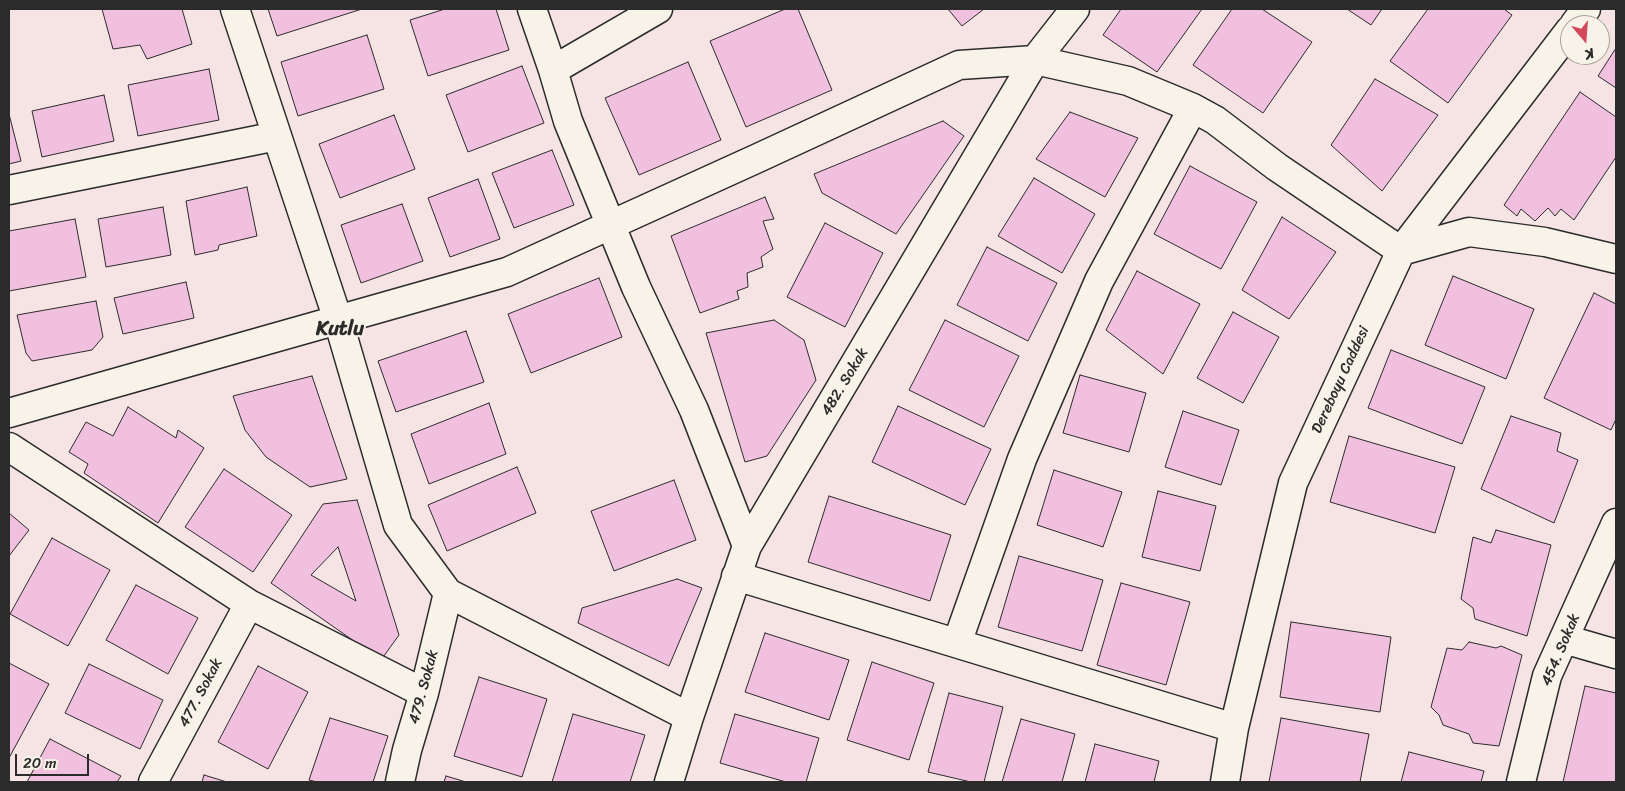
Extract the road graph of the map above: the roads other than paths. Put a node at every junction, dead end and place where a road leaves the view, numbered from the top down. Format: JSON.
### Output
{"nodes":[{"id":1,"x":235,"y":9,"type":"edge"},
{"id":2,"x":532,"y":9,"type":"edge"},
{"id":3,"x":658,"y":9,"type":"edge"},
{"id":4,"x":1075,"y":9,"type":"edge"},
{"id":5,"x":1560,"y":43,"type":"edge"},
{"id":6,"x":1036,"y":60,"type":"junction"},
{"id":7,"x":553,"y":70,"type":"junction"},
{"id":8,"x":1193,"y":108,"type":"junction"},
{"id":9,"x":277,"y":136,"type":"junction"},
{"id":10,"x":9,"y":190,"type":"edge"},
{"id":11,"x":611,"y":224,"type":"junction"},
{"id":12,"x":1401,"y":251,"type":"junction"},
{"id":13,"x":1616,"y":259,"type":"edge"},
{"id":14,"x":338,"y":320,"type":"junction"},
{"id":15,"x":9,"y":413,"type":"edge"},
{"id":16,"x":9,"y":448,"type":"edge"},
{"id":17,"x":1616,"y":523,"type":"edge"},
{"id":18,"x":748,"y":546,"type":"junction"},
{"id":19,"x":736,"y":576,"type":"junction"},
{"id":20,"x":448,"y":592,"type":"junction"},
{"id":21,"x":249,"y":604,"type":"junction"},
{"id":22,"x":1564,"y":639,"type":"junction"},
{"id":23,"x":957,"y":643,"type":"junction"},
{"id":24,"x":1616,"y":654,"type":"edge"},
{"id":25,"x":424,"y":693,"type":"junction"},
{"id":26,"x":690,"y":716,"type":"junction"},
{"id":27,"x":1234,"y":728,"type":"junction"},
{"id":28,"x":153,"y":782,"type":"edge"},
{"id":29,"x":400,"y":782,"type":"edge"},
{"id":30,"x":669,"y":782,"type":"edge"},
{"id":31,"x":1225,"y":782,"type":"edge"},
{"id":32,"x":1520,"y":782,"type":"edge"}],
"edges":[{"from":1,"to":9,"type":"street"},
{"from":2,"to":7,"type":"street"},
{"from":3,"to":7,"type":"street"},
{"from":4,"to":6,"type":"street","name":"482. Sokak"},
{"from":5,"to":12,"type":"street","name":"Dereboyu Caddesi"},
{"from":6,"to":8,"type":"street"},
{"from":6,"to":11,"type":"street"},
{"from":6,"to":18,"type":"street","name":"482. Sokak"},
{"from":7,"to":11,"type":"street"},
{"from":8,"to":12,"type":"street"},
{"from":8,"to":23,"type":"street"},
{"from":9,"to":10,"type":"street"},
{"from":9,"to":14,"type":"street"},
{"from":11,"to":14,"type":"street"},
{"from":11,"to":18,"type":"street"},
{"from":12,"to":13,"type":"street"},
{"from":12,"to":27,"type":"street","name":"Dereboyu Caddesi"},
{"from":14,"to":15,"type":"street"},
{"from":14,"to":20,"type":"street"},
{"from":16,"to":21,"type":"street"},
{"from":17,"to":22,"type":"street","name":"454. Sokak"},
{"from":18,"to":19,"type":"street","name":"482. Sokak"},
{"from":19,"to":23,"type":"street"},
{"from":19,"to":26,"type":"street","name":"482. Sokak"},
{"from":20,"to":25,"type":"street","name":"479. Sokak"},
{"from":20,"to":26,"type":"street"},
{"from":21,"to":25,"type":"street"},
{"from":21,"to":28,"type":"street","name":"477. Sokak"},
{"from":22,"to":24,"type":"street"},
{"from":22,"to":32,"type":"street","name":"454. Sokak"},
{"from":23,"to":27,"type":"street"},
{"from":25,"to":29,"type":"street","name":"479. Sokak"},
{"from":26,"to":30,"type":"street","name":"482. Sokak"},
{"from":27,"to":31,"type":"street","name":"Dereboyu Caddesi"}]}
